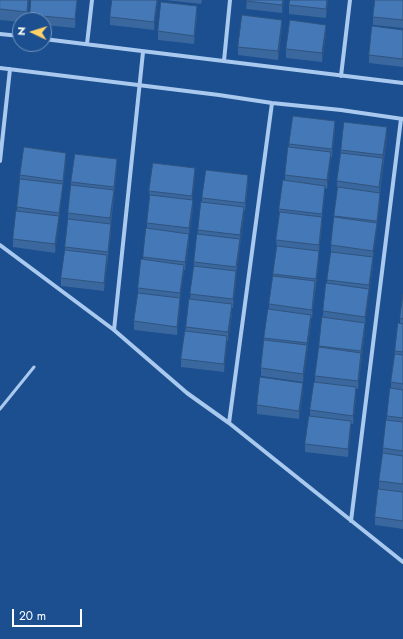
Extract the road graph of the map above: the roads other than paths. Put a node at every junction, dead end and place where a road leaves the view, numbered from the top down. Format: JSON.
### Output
{"nodes":[{"id":1,"x":92,"y":0,"type":"edge"},
{"id":2,"x":230,"y":0,"type":"edge"},
{"id":3,"x":350,"y":0,"type":"edge"},
{"id":4,"x":0,"y":34,"type":"edge"},
{"id":5,"x":12,"y":35,"type":"edge"},
{"id":6,"x":52,"y":40,"type":"edge"},
{"id":7,"x":87,"y":44,"type":"junction"},
{"id":8,"x":143,"y":52,"type":"junction"},
{"id":9,"x":224,"y":61,"type":"junction"},
{"id":10,"x":0,"y":68,"type":"edge"},
{"id":11,"x":10,"y":69,"type":"junction"},
{"id":12,"x":341,"y":76,"type":"junction"},
{"id":13,"x":403,"y":83,"type":"edge"},
{"id":14,"x":139,"y":85,"type":"junction"},
{"id":15,"x":272,"y":103,"type":"junction"},
{"id":16,"x":402,"y":119,"type":"edge"},
{"id":17,"x":0,"y":161,"type":"edge"},
{"id":18,"x":0,"y":245,"type":"edge"},
{"id":19,"x":114,"y":330,"type":"junction"},
{"id":20,"x":34,"y":367,"type":"dead end"},
{"id":21,"x":0,"y":410,"type":"edge"},
{"id":22,"x":229,"y":423,"type":"junction"},
{"id":23,"x":350,"y":521,"type":"junction"},
{"id":24,"x":403,"y":562,"type":"edge"}],
"edges":[{"from":1,"to":7,"type":"street"},
{"from":2,"to":9,"type":"street"},
{"from":3,"to":12,"type":"street"},
{"from":4,"to":5,"type":"street"},
{"from":6,"to":7,"type":"street"},
{"from":7,"to":8,"type":"street"},
{"from":8,"to":9,"type":"street"},
{"from":8,"to":14,"type":"street"},
{"from":9,"to":12,"type":"street"},
{"from":10,"to":11,"type":"street"},
{"from":11,"to":14,"type":"street"},
{"from":11,"to":17,"type":"street"},
{"from":12,"to":13,"type":"street"},
{"from":14,"to":15,"type":"street"},
{"from":14,"to":19,"type":"street"},
{"from":15,"to":16,"type":"street"},
{"from":15,"to":22,"type":"street"},
{"from":16,"to":23,"type":"street"},
{"from":18,"to":19,"type":"street"},
{"from":19,"to":22,"type":"street"},
{"from":20,"to":21,"type":"lane"},
{"from":22,"to":23,"type":"street"},
{"from":23,"to":24,"type":"street"}]}
